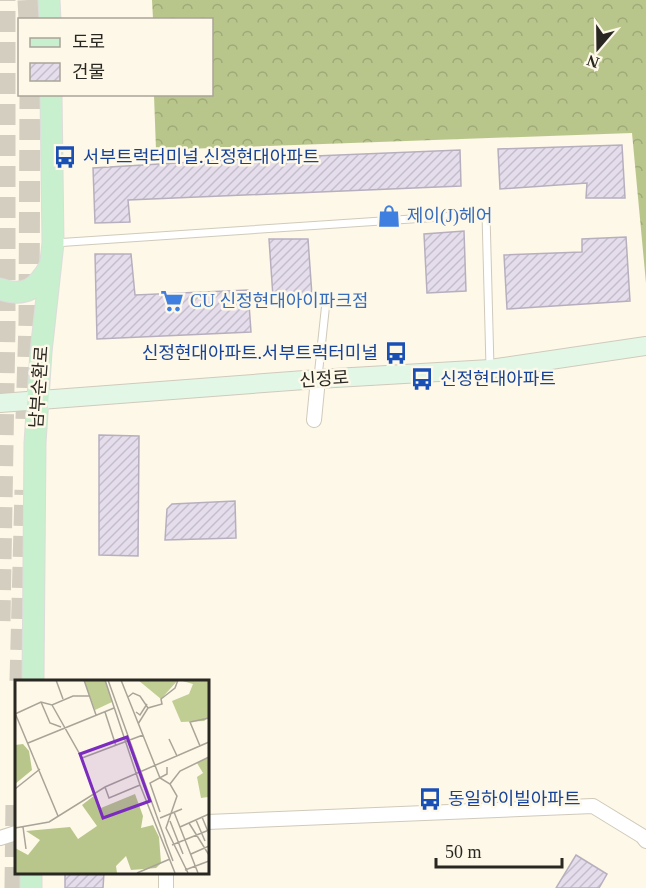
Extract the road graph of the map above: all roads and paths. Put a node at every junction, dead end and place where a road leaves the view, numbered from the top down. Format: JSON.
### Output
{"nodes":[{"id":1,"x":49,"y":0,"type":"edge"},
{"id":2,"x":50,"y":18,"type":"edge"},
{"id":3,"x":51,"y":96,"type":"edge"},
{"id":4,"x":53,"y":243,"type":"junction"},
{"id":5,"x":50,"y":266,"type":"junction"},
{"id":6,"x":0,"y":289,"type":"edge"},
{"id":7,"x":326,"y":302,"type":"dead end"},
{"id":8,"x":646,"y":346,"type":"edge"},
{"id":9,"x":490,"y":369,"type":"junction"},
{"id":10,"x":318,"y":379,"type":"junction"},
{"id":11,"x":39,"y":400,"type":"junction"},
{"id":12,"x":0,"y":403,"type":"edge"},
{"id":13,"x":314,"y":420,"type":"dead end"},
{"id":14,"x":33,"y":680,"type":"edge"},
{"id":15,"x":208,"y":822,"type":"edge"},
{"id":16,"x":15,"y":833,"type":"edge"},
{"id":17,"x":0,"y":838,"type":"edge"},
{"id":18,"x":646,"y":841,"type":"edge"}],
"edges":[{"from":1,"to":2,"type":"main road"},
{"from":3,"to":4,"type":"main road","name":"남부순환로"},
{"from":4,"to":5,"type":"main road","name":"남부순환로"},
{"from":4,"to":9,"type":"lane"},
{"from":5,"to":6,"type":"main road"},
{"from":5,"to":11,"type":"main road","name":"남부순환로"},
{"from":7,"to":10,"type":"lane"},
{"from":8,"to":9,"type":"main road","name":"신정로"},
{"from":9,"to":10,"type":"main road","name":"신정로"},
{"from":10,"to":11,"type":"main road","name":"신정로"},
{"from":10,"to":13,"type":"street"},
{"from":11,"to":12,"type":"main road","name":"신정로"},
{"from":11,"to":14,"type":"main road","name":"남부순환로"},
{"from":15,"to":18,"type":"street"},
{"from":16,"to":17,"type":"street"}]}
